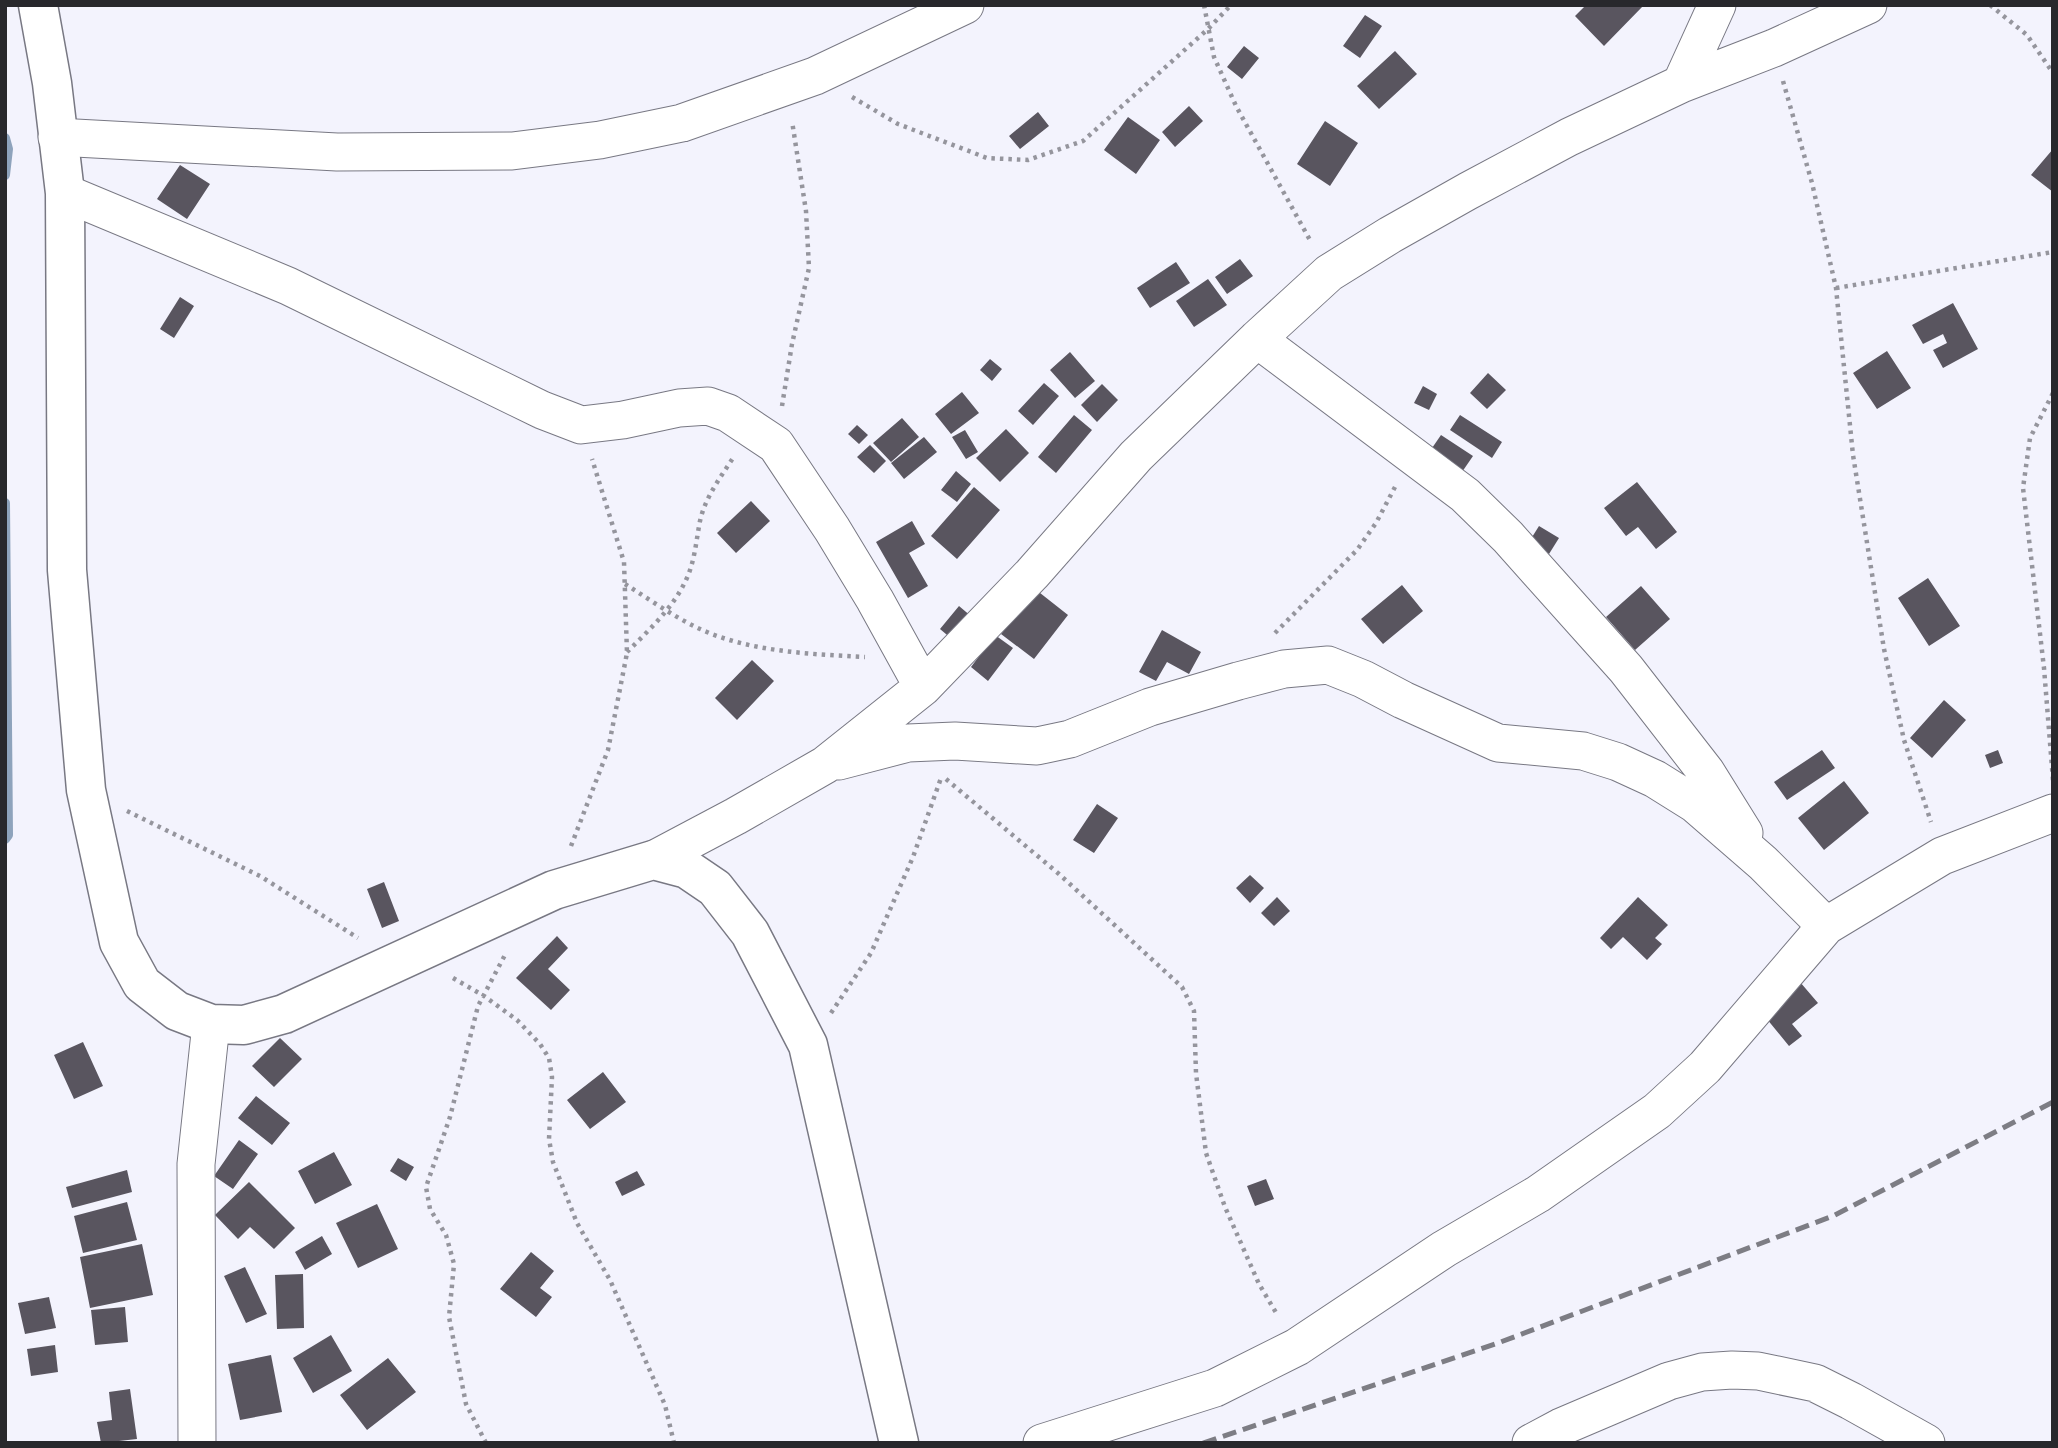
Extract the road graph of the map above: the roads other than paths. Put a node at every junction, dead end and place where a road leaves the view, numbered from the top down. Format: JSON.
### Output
{"nodes":[{"id":1,"x":38,"y":5,"type":"edge"},
{"id":2,"x":965,"y":5,"type":"edge"},
{"id":3,"x":1717,"y":5,"type":"edge"},
{"id":4,"x":1868,"y":5,"type":"edge"},
{"id":5,"x":1681,"y":84,"type":"junction"},
{"id":6,"x":57,"y":137,"type":"junction"},
{"id":7,"x":65,"y":193,"type":"junction"},
{"id":8,"x":1257,"y":339,"type":"junction"},
{"id":9,"x":916,"y":673,"type":"junction"},
{"id":10,"x":825,"y":765,"type":"junction"},
{"id":11,"x":2053,"y":813,"type":"edge"},
{"id":12,"x":653,"y":860,"type":"junction"},
{"id":13,"x":1763,"y":863,"type":"junction"},
{"id":14,"x":1826,"y":926,"type":"junction"},
{"id":15,"x":211,"y":1024,"type":"junction"},
{"id":16,"x":197,"y":1443,"type":"edge"},
{"id":17,"x":899,"y":1443,"type":"edge"},
{"id":18,"x":1042,"y":1443,"type":"edge"},
{"id":19,"x":1531,"y":1443,"type":"edge"},
{"id":20,"x":1926,"y":1443,"type":"edge"}],
"edges":[{"from":1,"to":6,"type":"street"},
{"from":2,"to":6,"type":"street"},
{"from":3,"to":5,"type":"street"},
{"from":4,"to":5,"type":"street"},
{"from":5,"to":8,"type":"street"},
{"from":6,"to":7,"type":"street"},
{"from":7,"to":9,"type":"street"},
{"from":7,"to":15,"type":"street"},
{"from":8,"to":9,"type":"street"},
{"from":8,"to":13,"type":"street"},
{"from":9,"to":10,"type":"street"},
{"from":10,"to":12,"type":"street"},
{"from":10,"to":13,"type":"street"},
{"from":11,"to":14,"type":"street"},
{"from":12,"to":15,"type":"street"},
{"from":12,"to":17,"type":"street"},
{"from":13,"to":14,"type":"street"},
{"from":14,"to":18,"type":"street"},
{"from":15,"to":16,"type":"street"},
{"from":19,"to":20,"type":"street"}]}
